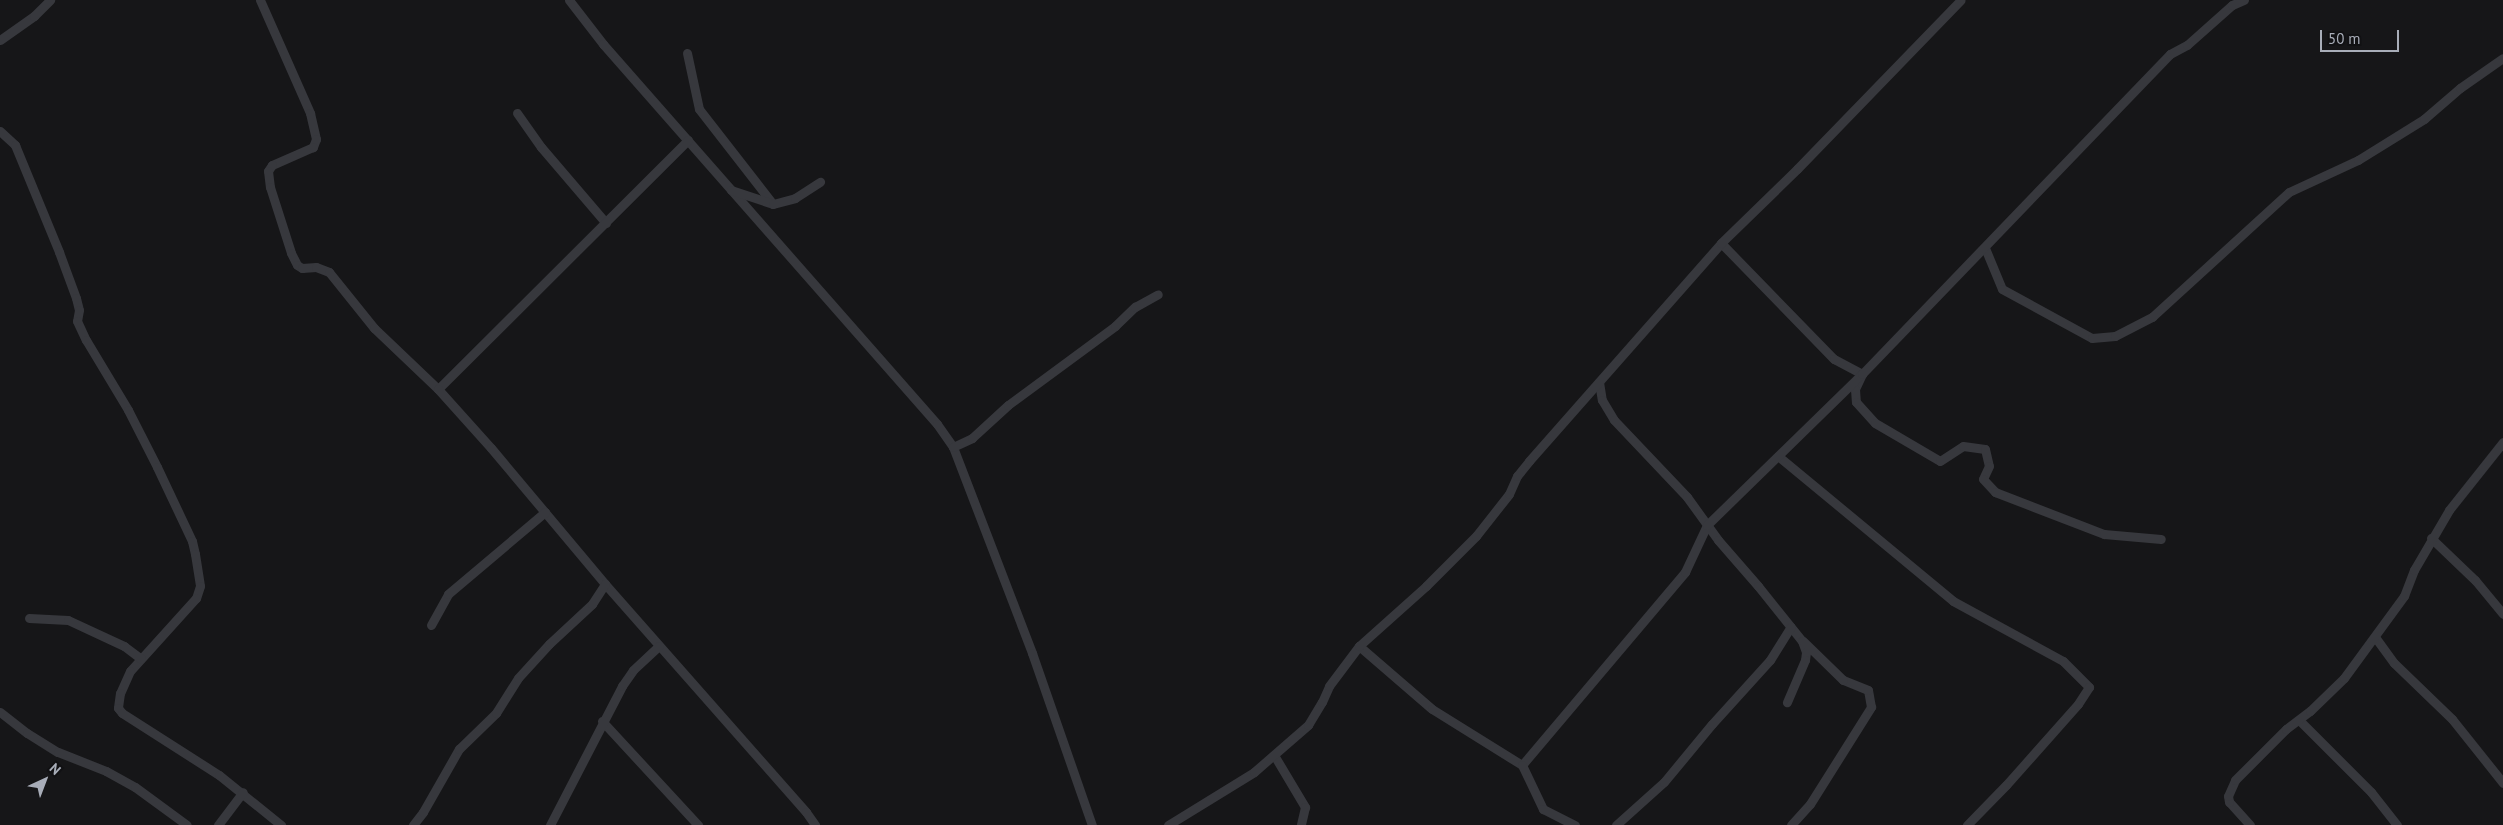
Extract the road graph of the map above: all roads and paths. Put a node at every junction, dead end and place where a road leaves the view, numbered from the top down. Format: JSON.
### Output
{"nodes":[{"id":1,"x":50,"y":0,"type":"edge"},
{"id":2,"x":260,"y":0,"type":"edge"},
{"id":3,"x":569,"y":0,"type":"edge"},
{"id":4,"x":1961,"y":0,"type":"edge"},
{"id":5,"x":2244,"y":0,"type":"edge"},
{"id":6,"x":0,"y":40,"type":"edge"},
{"id":7,"x":687,"y":53,"type":"dead end"},
{"id":8,"x":2503,"y":58,"type":"edge"},
{"id":9,"x":517,"y":114,"type":"dead end"},
{"id":10,"x":0,"y":131,"type":"edge"},
{"id":11,"x":688,"y":140,"type":"junction"},
{"id":12,"x":820,"y":182,"type":"dead end"},
{"id":13,"x":731,"y":190,"type":"junction"},
{"id":14,"x":773,"y":204,"type":"junction"},
{"id":15,"x":606,"y":223,"type":"junction"},
{"id":16,"x":1721,"y":243,"type":"junction"},
{"id":17,"x":1985,"y":248,"type":"junction"},
{"id":18,"x":1158,"y":294,"type":"dead end"},
{"id":19,"x":1862,"y":374,"type":"junction"},
{"id":20,"x":1599,"y":382,"type":"junction"},
{"id":21,"x":438,"y":389,"type":"junction"},
{"id":22,"x":1585,"y":397,"type":"junction"},
{"id":23,"x":1602,"y":400,"type":"junction"},
{"id":24,"x":2502,"y":446,"type":"edge"},
{"id":25,"x":953,"y":447,"type":"junction"},
{"id":26,"x":1778,"y":456,"type":"junction"},
{"id":27,"x":546,"y":512,"type":"junction"},
{"id":28,"x":1707,"y":525,"type":"junction"},
{"id":29,"x":2431,"y":538,"type":"junction"},
{"id":30,"x":2161,"y":539,"type":"dead end"},
{"id":31,"x":605,"y":584,"type":"junction"},
{"id":32,"x":2503,"y":614,"type":"edge"},
{"id":33,"x":30,"y":618,"type":"dead end"},
{"id":34,"x":431,"y":625,"type":"dead end"},
{"id":35,"x":1791,"y":627,"type":"junction"},
{"id":36,"x":1798,"y":636,"type":"junction"},
{"id":37,"x":2375,"y":637,"type":"junction"},
{"id":38,"x":659,"y":646,"type":"junction"},
{"id":39,"x":1359,"y":646,"type":"junction"},
{"id":40,"x":140,"y":659,"type":"junction"},
{"id":41,"x":1787,"y":702,"type":"dead end"},
{"id":42,"x":0,"y":712,"type":"edge"},
{"id":43,"x":2299,"y":720,"type":"junction"},
{"id":44,"x":602,"y":721,"type":"junction"},
{"id":45,"x":1274,"y":755,"type":"junction"},
{"id":46,"x":1522,"y":765,"type":"junction"},
{"id":47,"x":2503,"y":783,"type":"edge"},
{"id":48,"x":243,"y":792,"type":"junction"},
{"id":49,"x":187,"y":825,"type":"edge"},
{"id":50,"x":218,"y":825,"type":"edge"},
{"id":51,"x":282,"y":825,"type":"edge"},
{"id":52,"x":413,"y":825,"type":"edge"},
{"id":53,"x":550,"y":825,"type":"edge"},
{"id":54,"x":698,"y":825,"type":"edge"},
{"id":55,"x":815,"y":825,"type":"edge"},
{"id":56,"x":1092,"y":825,"type":"edge"},
{"id":57,"x":1168,"y":825,"type":"edge"},
{"id":58,"x":1301,"y":825,"type":"edge"},
{"id":59,"x":1574,"y":825,"type":"edge"},
{"id":60,"x":1616,"y":825,"type":"edge"},
{"id":61,"x":1791,"y":825,"type":"edge"},
{"id":62,"x":1967,"y":825,"type":"edge"},
{"id":63,"x":2250,"y":825,"type":"edge"},
{"id":64,"x":2397,"y":825,"type":"edge"}],
"edges":[{"from":1,"to":6,"type":"street"},
{"from":2,"to":21,"type":"street"},
{"from":3,"to":11,"type":"street"},
{"from":4,"to":16,"type":"street"},
{"from":5,"to":17,"type":"street"},
{"from":7,"to":14,"type":"street"},
{"from":8,"to":17,"type":"street"},
{"from":9,"to":15,"type":"street"},
{"from":10,"to":40,"type":"street"},
{"from":11,"to":13,"type":"street"},
{"from":11,"to":15,"type":"street"},
{"from":12,"to":14,"type":"street"},
{"from":13,"to":14,"type":"street"},
{"from":13,"to":25,"type":"street"},
{"from":15,"to":21,"type":"street"},
{"from":16,"to":19,"type":"street"},
{"from":16,"to":20,"type":"street"},
{"from":17,"to":19,"type":"street"},
{"from":18,"to":25,"type":"street"},
{"from":19,"to":26,"type":"street"},
{"from":19,"to":30,"type":"street"},
{"from":20,"to":22,"type":"street"},
{"from":20,"to":23,"type":"street"},
{"from":21,"to":27,"type":"street"},
{"from":22,"to":23,"type":"street"},
{"from":22,"to":39,"type":"street"},
{"from":23,"to":28,"type":"street"},
{"from":24,"to":29,"type":"street"},
{"from":25,"to":56,"type":"street"},
{"from":26,"to":28,"type":"street"},
{"from":26,"to":62,"type":"street"},
{"from":27,"to":31,"type":"street"},
{"from":27,"to":34,"type":"street"},
{"from":28,"to":35,"type":"street"},
{"from":28,"to":46,"type":"street"},
{"from":29,"to":32,"type":"street"},
{"from":29,"to":37,"type":"street"},
{"from":31,"to":38,"type":"street"},
{"from":31,"to":52,"type":"street"},
{"from":33,"to":40,"type":"street"},
{"from":35,"to":36,"type":"street"},
{"from":35,"to":60,"type":"street"},
{"from":36,"to":41,"type":"street"},
{"from":36,"to":61,"type":"street"},
{"from":37,"to":43,"type":"street"},
{"from":37,"to":47,"type":"street"},
{"from":38,"to":44,"type":"street"},
{"from":38,"to":55,"type":"street"},
{"from":39,"to":45,"type":"street"},
{"from":39,"to":46,"type":"street"},
{"from":40,"to":48,"type":"street"},
{"from":42,"to":49,"type":"street"},
{"from":43,"to":63,"type":"street"},
{"from":43,"to":64,"type":"street"},
{"from":44,"to":53,"type":"street"},
{"from":44,"to":54,"type":"street"},
{"from":45,"to":57,"type":"street"},
{"from":45,"to":58,"type":"street"},
{"from":46,"to":59,"type":"street"},
{"from":48,"to":50,"type":"street"},
{"from":48,"to":51,"type":"street"}]}
